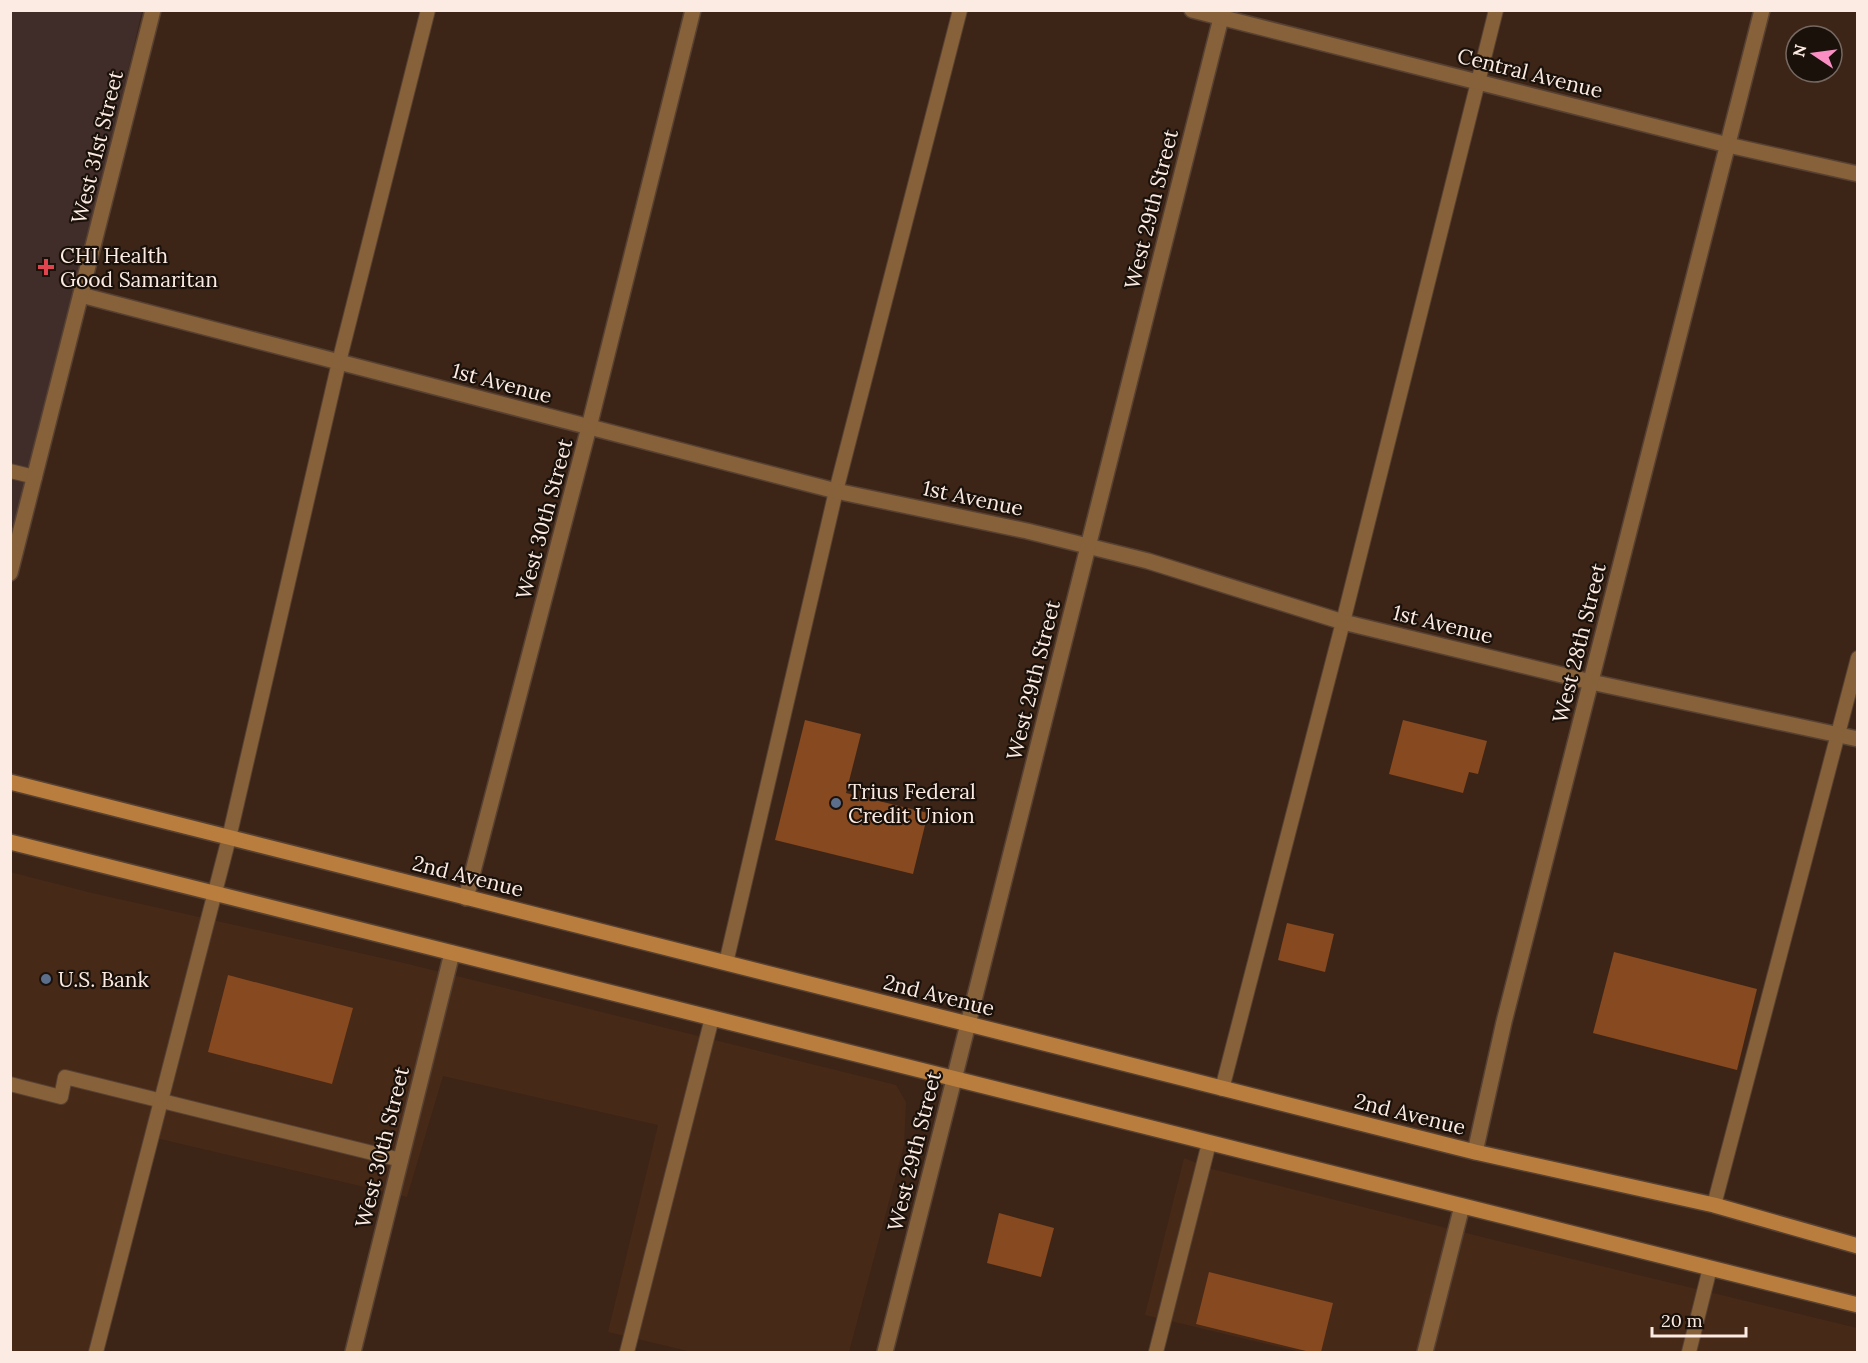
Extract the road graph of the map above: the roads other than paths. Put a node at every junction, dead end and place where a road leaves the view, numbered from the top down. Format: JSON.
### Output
{"nodes":[{"id":1,"x":153,"y":10,"type":"edge"},
{"id":2,"x":428,"y":10,"type":"edge"},
{"id":3,"x":693,"y":10,"type":"edge"},
{"id":4,"x":960,"y":10,"type":"edge"},
{"id":5,"x":1192,"y":10,"type":"edge"},
{"id":6,"x":1496,"y":10,"type":"edge"},
{"id":7,"x":1762,"y":10,"type":"edge"},
{"id":8,"x":1222,"y":14,"type":"edge"},
{"id":9,"x":1478,"y":82,"type":"junction"},
{"id":10,"x":1728,"y":145,"type":"junction"},
{"id":11,"x":1857,"y":174,"type":"edge"},
{"id":12,"x":81,"y":295,"type":"junction"},
{"id":13,"x":339,"y":362,"type":"junction"},
{"id":14,"x":589,"y":427,"type":"junction"},
{"id":15,"x":10,"y":471,"type":"edge"},
{"id":16,"x":35,"y":477,"type":"junction"},
{"id":17,"x":836,"y":491,"type":"junction"},
{"id":18,"x":1089,"y":546,"type":"junction"},
{"id":19,"x":10,"y":573,"type":"edge"},
{"id":20,"x":1343,"y":622,"type":"junction"},
{"id":21,"x":1857,"y":658,"type":"edge"},
{"id":22,"x":1591,"y":682,"type":"junction"},
{"id":23,"x":1838,"y":735,"type":"junction"},
{"id":24,"x":1857,"y":739,"type":"edge"},
{"id":25,"x":10,"y":782,"type":"edge"},
{"id":26,"x":229,"y":838,"type":"junction"},
{"id":27,"x":10,"y":842,"type":"edge"},
{"id":28,"x":215,"y":893,"type":"junction"},
{"id":29,"x":466,"y":898,"type":"junction"},
{"id":30,"x":453,"y":953,"type":"junction"},
{"id":31,"x":726,"y":963,"type":"junction"},
{"id":32,"x":712,"y":1018,"type":"junction"},
{"id":33,"x":968,"y":1024,"type":"junction"},
{"id":34,"x":954,"y":1079,"type":"junction"},
{"id":35,"x":10,"y":1084,"type":"edge"},
{"id":36,"x":1222,"y":1089,"type":"junction"},
{"id":37,"x":161,"y":1101,"type":"junction"},
{"id":38,"x":1209,"y":1143,"type":"junction"},
{"id":39,"x":1475,"y":1152,"type":"junction"},
{"id":40,"x":401,"y":1160,"type":"junction"},
{"id":41,"x":1714,"y":1205,"type":"junction"},
{"id":42,"x":1462,"y":1206,"type":"junction"},
{"id":43,"x":1857,"y":1246,"type":"edge"},
{"id":44,"x":1710,"y":1268,"type":"junction"},
{"id":45,"x":1857,"y":1305,"type":"edge"},
{"id":46,"x":96,"y":1353,"type":"edge"},
{"id":47,"x":353,"y":1353,"type":"edge"},
{"id":48,"x":627,"y":1353,"type":"edge"},
{"id":49,"x":885,"y":1353,"type":"edge"},
{"id":50,"x":1156,"y":1353,"type":"edge"},
{"id":51,"x":1425,"y":1353,"type":"edge"},
{"id":52,"x":1689,"y":1353,"type":"edge"}],
"edges":[{"from":1,"to":12,"type":"street","name":"West 31st Street"},
{"from":2,"to":13,"type":"lane"},
{"from":3,"to":14,"type":"street","name":"West 30th Street"},
{"from":4,"to":17,"type":"lane"},
{"from":5,"to":8,"type":"street","name":"Central Avenue"},
{"from":6,"to":9,"type":"lane"},
{"from":7,"to":10,"type":"street","name":"West 28th Street"},
{"from":8,"to":9,"type":"street","name":"Central Avenue"},
{"from":8,"to":18,"type":"street","name":"West 29th Street"},
{"from":9,"to":10,"type":"street","name":"Central Avenue"},
{"from":9,"to":20,"type":"lane"},
{"from":10,"to":11,"type":"street","name":"Central Avenue"},
{"from":10,"to":22,"type":"street","name":"West 28th Street"},
{"from":12,"to":13,"type":"street","name":"1st Avenue"},
{"from":12,"to":16,"type":"street","name":"West 31st Street"},
{"from":13,"to":14,"type":"street","name":"1st Avenue"},
{"from":13,"to":26,"type":"lane"},
{"from":14,"to":17,"type":"street","name":"1st Avenue"},
{"from":14,"to":29,"type":"street","name":"West 30th Street"},
{"from":15,"to":16,"type":"lane"},
{"from":16,"to":19,"type":"street","name":"West 31st Street"},
{"from":17,"to":18,"type":"street","name":"1st Avenue"},
{"from":17,"to":31,"type":"lane"},
{"from":18,"to":20,"type":"street","name":"1st Avenue"},
{"from":18,"to":33,"type":"street","name":"West 29th Street"},
{"from":20,"to":22,"type":"street","name":"1st Avenue"},
{"from":20,"to":36,"type":"lane"},
{"from":21,"to":23,"type":"lane"},
{"from":22,"to":23,"type":"street","name":"1st Avenue"},
{"from":22,"to":39,"type":"street","name":"West 28th Street"},
{"from":23,"to":24,"type":"street","name":"1st Avenue"},
{"from":23,"to":41,"type":"lane"},
{"from":25,"to":26,"type":"main road","name":"2nd Avenue"},
{"from":26,"to":28,"type":"lane"},
{"from":26,"to":29,"type":"main road","name":"2nd Avenue"},
{"from":27,"to":28,"type":"main road"},
{"from":28,"to":30,"type":"main road"},
{"from":28,"to":37,"type":"lane"},
{"from":29,"to":31,"type":"main road","name":"2nd Avenue"},
{"from":30,"to":32,"type":"main road"},
{"from":30,"to":40,"type":"street","name":"West 30th Street"},
{"from":31,"to":33,"type":"main road","name":"2nd Avenue"},
{"from":32,"to":34,"type":"main road"},
{"from":32,"to":48,"type":"lane"},
{"from":33,"to":34,"type":"street","name":"West 29th Street"},
{"from":33,"to":36,"type":"main road","name":"2nd Avenue"},
{"from":34,"to":38,"type":"main road"},
{"from":34,"to":49,"type":"street","name":"West 29th Street"},
{"from":35,"to":37,"type":"lane"},
{"from":36,"to":39,"type":"main road","name":"2nd Avenue"},
{"from":37,"to":40,"type":"lane"},
{"from":37,"to":46,"type":"lane"},
{"from":38,"to":42,"type":"main road"},
{"from":38,"to":50,"type":"lane"},
{"from":39,"to":41,"type":"main road","name":"2nd Avenue"},
{"from":40,"to":47,"type":"street","name":"West 30th Street"},
{"from":41,"to":43,"type":"main road","name":"2nd Avenue"},
{"from":42,"to":44,"type":"main road"},
{"from":42,"to":51,"type":"street"},
{"from":44,"to":45,"type":"main road"},
{"from":44,"to":52,"type":"lane"}]}
